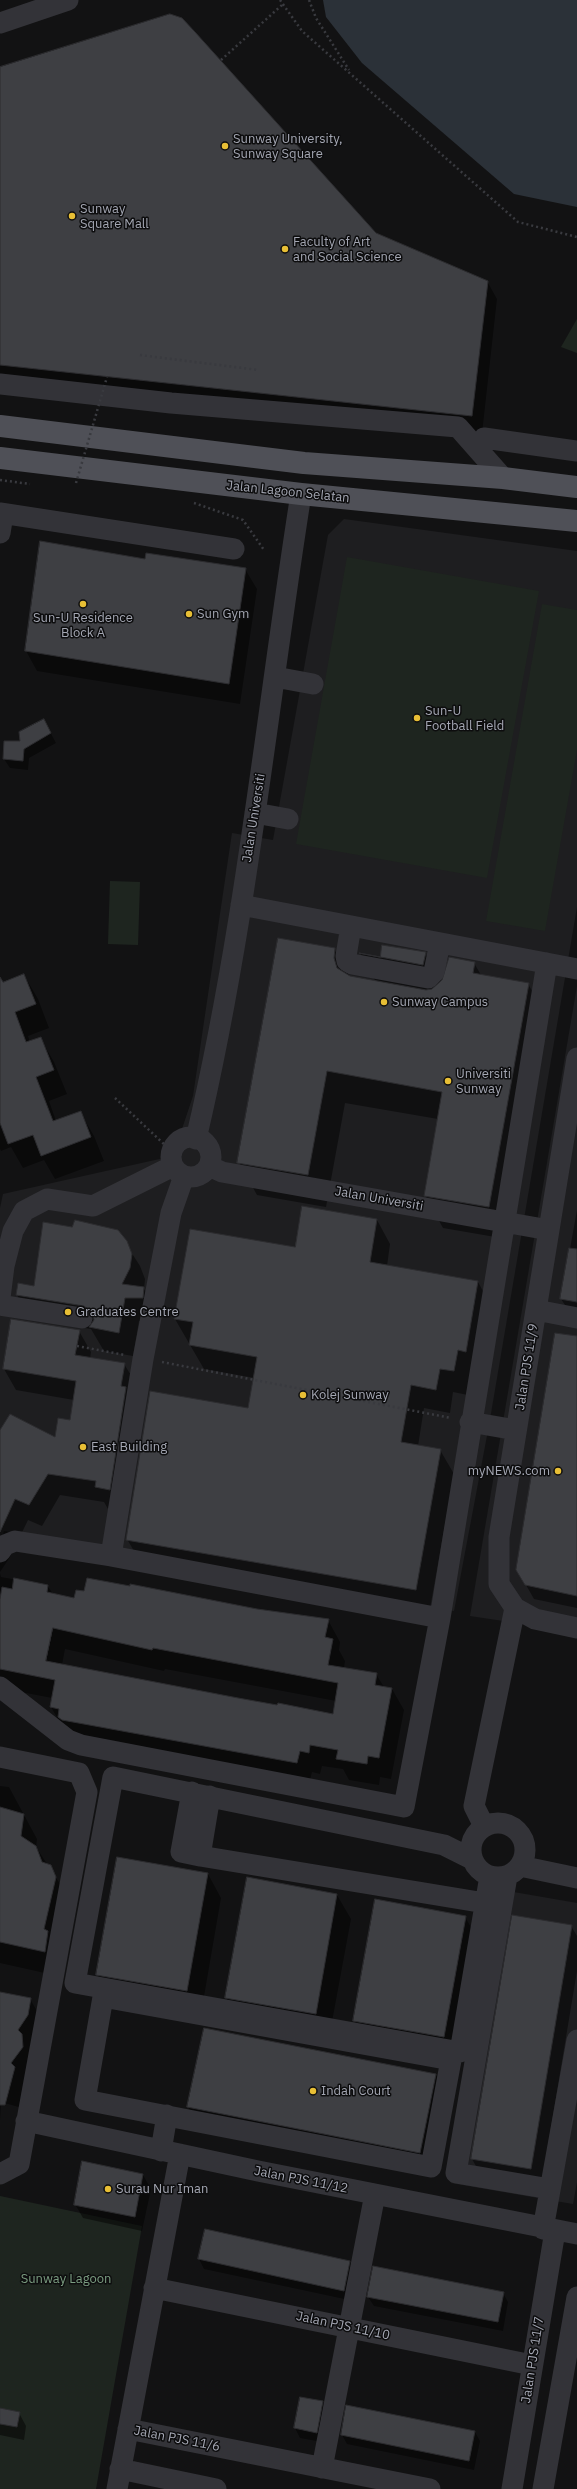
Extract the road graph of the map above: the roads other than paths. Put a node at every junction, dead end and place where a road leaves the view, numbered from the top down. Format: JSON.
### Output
{"nodes":[{"id":1,"x":68,"y":0,"type":"edge"},
{"id":2,"x":0,"y":23,"type":"edge"},
{"id":3,"x":0,"y":384,"type":"edge"},
{"id":4,"x":7,"y":430,"type":"edge"},
{"id":5,"x":484,"y":438,"type":"dead end"},
{"id":6,"x":577,"y":451,"type":"edge"},
{"id":7,"x":0,"y":458,"type":"edge"},
{"id":8,"x":304,"y":463,"type":"junction"},
{"id":9,"x":503,"y":478,"type":"junction"},
{"id":10,"x":577,"y":487,"type":"edge"},
{"id":11,"x":301,"y":494,"type":"junction"},
{"id":12,"x":1,"y":520,"type":"edge"},
{"id":13,"x":577,"y":521,"type":"edge"},
{"id":14,"x":234,"y":549,"type":"dead end"},
{"id":15,"x":275,"y":677,"type":"junction"},
{"id":16,"x":313,"y":684,"type":"dead end"},
{"id":17,"x":256,"y":814,"type":"junction"},
{"id":18,"x":288,"y":819,"type":"dead end"},
{"id":19,"x":241,"y":905,"type":"junction"},
{"id":20,"x":351,"y":926,"type":"junction"},
{"id":21,"x":440,"y":943,"type":"junction"},
{"id":22,"x":547,"y":963,"type":"junction"},
{"id":23,"x":577,"y":969,"type":"edge"},
{"id":24,"x":577,"y":1058,"type":"edge"},
{"id":25,"x":196,"y":1139,"type":"junction"},
{"id":26,"x":209,"y":1166,"type":"junction"},
{"id":27,"x":179,"y":1171,"type":"junction"},
{"id":28,"x":503,"y":1222,"type":"junction"},
{"id":29,"x":549,"y":1230,"type":"junction"},
{"id":30,"x":0,"y":1298,"type":"edge"},
{"id":31,"x":0,"y":1305,"type":"edge"},
{"id":32,"x":536,"y":1310,"type":"junction"},
{"id":33,"x":82,"y":1318,"type":"dead end"},
{"id":34,"x":577,"y":1318,"type":"edge"},
{"id":35,"x":470,"y":1422,"type":"junction"},
{"id":36,"x":516,"y":1430,"type":"junction"},
{"id":37,"x":0,"y":1552,"type":"edge"},
{"id":38,"x":111,"y":1556,"type":"junction"},
{"id":39,"x":516,"y":1608,"type":"junction"},
{"id":40,"x":440,"y":1618,"type":"junction"},
{"id":41,"x":577,"y":1628,"type":"edge"},
{"id":42,"x":0,"y":1687,"type":"edge"},
{"id":43,"x":0,"y":1758,"type":"edge"},
{"id":44,"x":201,"y":1794,"type":"junction"},
{"id":45,"x":476,"y":1842,"type":"junction"},
{"id":46,"x":505,"y":1873,"type":"junction"},
{"id":47,"x":577,"y":1878,"type":"edge"},
{"id":48,"x":485,"y":1904,"type":"junction"},
{"id":49,"x":577,"y":2040,"type":"edge"},
{"id":50,"x":167,"y":2115,"type":"junction"},
{"id":51,"x":26,"y":2121,"type":"junction"},
{"id":52,"x":170,"y":2152,"type":"junction"},
{"id":53,"x":0,"y":2174,"type":"edge"},
{"id":54,"x":550,"y":2189,"type":"junction"},
{"id":55,"x":375,"y":2194,"type":"junction"},
{"id":56,"x":549,"y":2230,"type":"junction"},
{"id":57,"x":577,"y":2234,"type":"edge"},
{"id":58,"x":154,"y":2288,"type":"junction"},
{"id":59,"x":577,"y":2297,"type":"edge"},
{"id":60,"x":349,"y":2328,"type":"junction"},
{"id":61,"x":532,"y":2365,"type":"junction"},
{"id":62,"x":568,"y":2393,"type":"edge"},
{"id":63,"x":128,"y":2429,"type":"junction"},
{"id":64,"x":322,"y":2468,"type":"junction"},
{"id":65,"x":119,"y":2479,"type":"edge"},
{"id":66,"x":216,"y":2489,"type":"edge"},
{"id":67,"x":430,"y":2489,"type":"edge"},
{"id":68,"x":512,"y":2489,"type":"edge"},
{"id":69,"x":543,"y":2489,"type":"edge"}],
"edges":[{"from":1,"to":2,"type":"street"},
{"from":3,"to":9,"type":"street"},
{"from":4,"to":8,"type":"main road"},
{"from":5,"to":6,"type":"street"},
{"from":7,"to":11,"type":"main road","name":"Jalan Lagoon Selatan"},
{"from":8,"to":9,"type":"main road"},
{"from":8,"to":11,"type":"main road"},
{"from":9,"to":10,"type":"main road"},
{"from":11,"to":13,"type":"main road","name":"Jalan Lagoon Selatan"},
{"from":11,"to":15,"type":"street","name":"Jalan Universiti"},
{"from":12,"to":14,"type":"street"},
{"from":15,"to":16,"type":"street"},
{"from":15,"to":17,"type":"street","name":"Jalan Universiti"},
{"from":17,"to":18,"type":"street"},
{"from":17,"to":19,"type":"street","name":"Jalan Universiti"},
{"from":19,"to":20,"type":"street"},
{"from":19,"to":25,"type":"street","name":"Jalan Universiti"},
{"from":20,"to":21,"type":"street"},
{"from":20,"to":21,"type":"street"},
{"from":21,"to":22,"type":"street"},
{"from":22,"to":23,"type":"street"},
{"from":22,"to":28,"type":"street"},
{"from":24,"to":29,"type":"street","name":"Jalan PJS 11/9"},
{"from":25,"to":26,"type":"street"},
{"from":25,"to":27,"type":"street"},
{"from":26,"to":27,"type":"street"},
{"from":26,"to":28,"type":"street","name":"Jalan Universiti"},
{"from":27,"to":30,"type":"street"},
{"from":27,"to":38,"type":"street"},
{"from":28,"to":29,"type":"street","name":"Jalan Universiti"},
{"from":28,"to":35,"type":"street"},
{"from":29,"to":32,"type":"street","name":"Jalan PJS 11/9"},
{"from":31,"to":33,"type":"street"},
{"from":32,"to":34,"type":"street"},
{"from":32,"to":36,"type":"street","name":"Jalan PJS 11/9"},
{"from":35,"to":36,"type":"street"},
{"from":35,"to":40,"type":"street"},
{"from":36,"to":39,"type":"street","name":"Jalan PJS 11/9"},
{"from":37,"to":38,"type":"street"},
{"from":38,"to":40,"type":"street"},
{"from":39,"to":41,"type":"street","name":"Jalan PJS 11/9"},
{"from":39,"to":45,"type":"street"},
{"from":40,"to":42,"type":"street"},
{"from":43,"to":51,"type":"street"},
{"from":44,"to":45,"type":"street"},
{"from":44,"to":48,"type":"street"},
{"from":44,"to":48,"type":"street"},
{"from":45,"to":46,"type":"street"},
{"from":45,"to":46,"type":"street"},
{"from":46,"to":47,"type":"street"},
{"from":46,"to":48,"type":"street"},
{"from":46,"to":54,"type":"street"},
{"from":49,"to":54,"type":"street","name":"Jalan PJS 11/7"},
{"from":50,"to":50,"type":"street"},
{"from":50,"to":52,"type":"street","name":"Jalan PJS 11/6"},
{"from":51,"to":52,"type":"street","name":"Jalan PJS 11/12"},
{"from":51,"to":53,"type":"street"},
{"from":52,"to":55,"type":"street","name":"Jalan PJS 11/12"},
{"from":52,"to":58,"type":"street","name":"Jalan PJS 11/6"},
{"from":54,"to":56,"type":"street","name":"Jalan PJS 11/7"},
{"from":55,"to":56,"type":"street","name":"Jalan PJS 11/12"},
{"from":55,"to":60,"type":"street"},
{"from":56,"to":57,"type":"street","name":"Jalan PJS 11/12"},
{"from":56,"to":61,"type":"street","name":"Jalan PJS 11/7"},
{"from":58,"to":60,"type":"street","name":"Jalan PJS 11/10"},
{"from":58,"to":63,"type":"street","name":"Jalan PJS 11/6"},
{"from":59,"to":62,"type":"street"},
{"from":60,"to":61,"type":"street","name":"Jalan PJS 11/10"},
{"from":60,"to":64,"type":"street"},
{"from":61,"to":68,"type":"street","name":"Jalan PJS 11/7"},
{"from":62,"to":69,"type":"street"},
{"from":63,"to":64,"type":"street","name":"Jalan PJS 11/6"},
{"from":63,"to":65,"type":"street"},
{"from":64,"to":67,"type":"street","name":"Jalan PJS 11/6"},
{"from":65,"to":66,"type":"street"}]}
